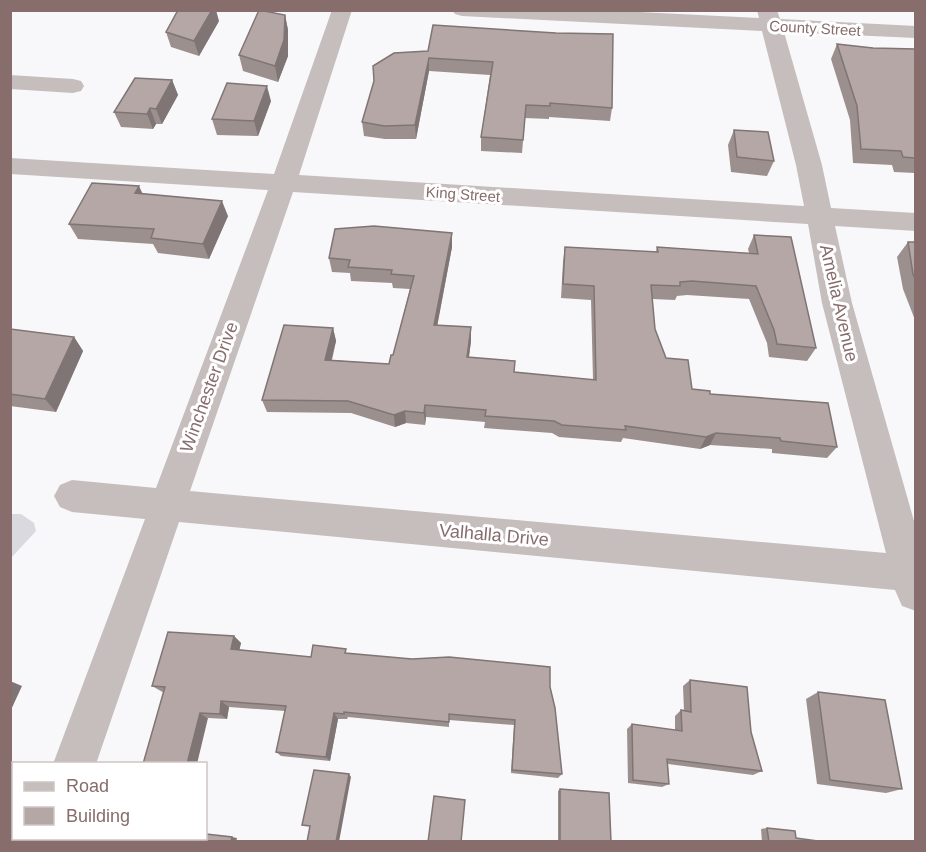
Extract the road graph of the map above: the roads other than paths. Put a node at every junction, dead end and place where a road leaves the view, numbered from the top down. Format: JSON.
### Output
{"nodes":[{"id":1,"x":342,"y":10,"type":"edge"},
{"id":2,"x":462,"y":10,"type":"edge"},
{"id":3,"x":769,"y":18,"type":"edge"},
{"id":4,"x":915,"y":32,"type":"edge"},
{"id":5,"x":10,"y":82,"type":"edge"},
{"id":6,"x":73,"y":86,"type":"dead end"},
{"id":7,"x":10,"y":166,"type":"edge"},
{"id":8,"x":284,"y":183,"type":"junction"},
{"id":9,"x":819,"y":216,"type":"junction"},
{"id":10,"x":915,"y":222,"type":"edge"},
{"id":11,"x":72,"y":496,"type":"dead end"},
{"id":12,"x":166,"y":505,"type":"junction"},
{"id":13,"x":914,"y":581,"type":"edge"},
{"id":14,"x":75,"y":762,"type":"edge"}],
"edges":[{"from":1,"to":8,"type":"street","name":"Winchester Drive"},
{"from":2,"to":3,"type":"street","name":"County Street"},
{"from":3,"to":4,"type":"street","name":"County Street"},
{"from":3,"to":9,"type":"street","name":"Amelia Avenue"},
{"from":5,"to":6,"type":"street"},
{"from":7,"to":8,"type":"street","name":"King Street"},
{"from":8,"to":9,"type":"street","name":"King Street"},
{"from":8,"to":12,"type":"street","name":"Winchester Drive"},
{"from":9,"to":10,"type":"street","name":"King Street"},
{"from":9,"to":13,"type":"street","name":"Amelia Avenue"},
{"from":11,"to":12,"type":"street","name":"Valhalla Drive"},
{"from":12,"to":13,"type":"street","name":"Valhalla Drive"},
{"from":12,"to":14,"type":"street","name":"Winchester Drive"}]}
